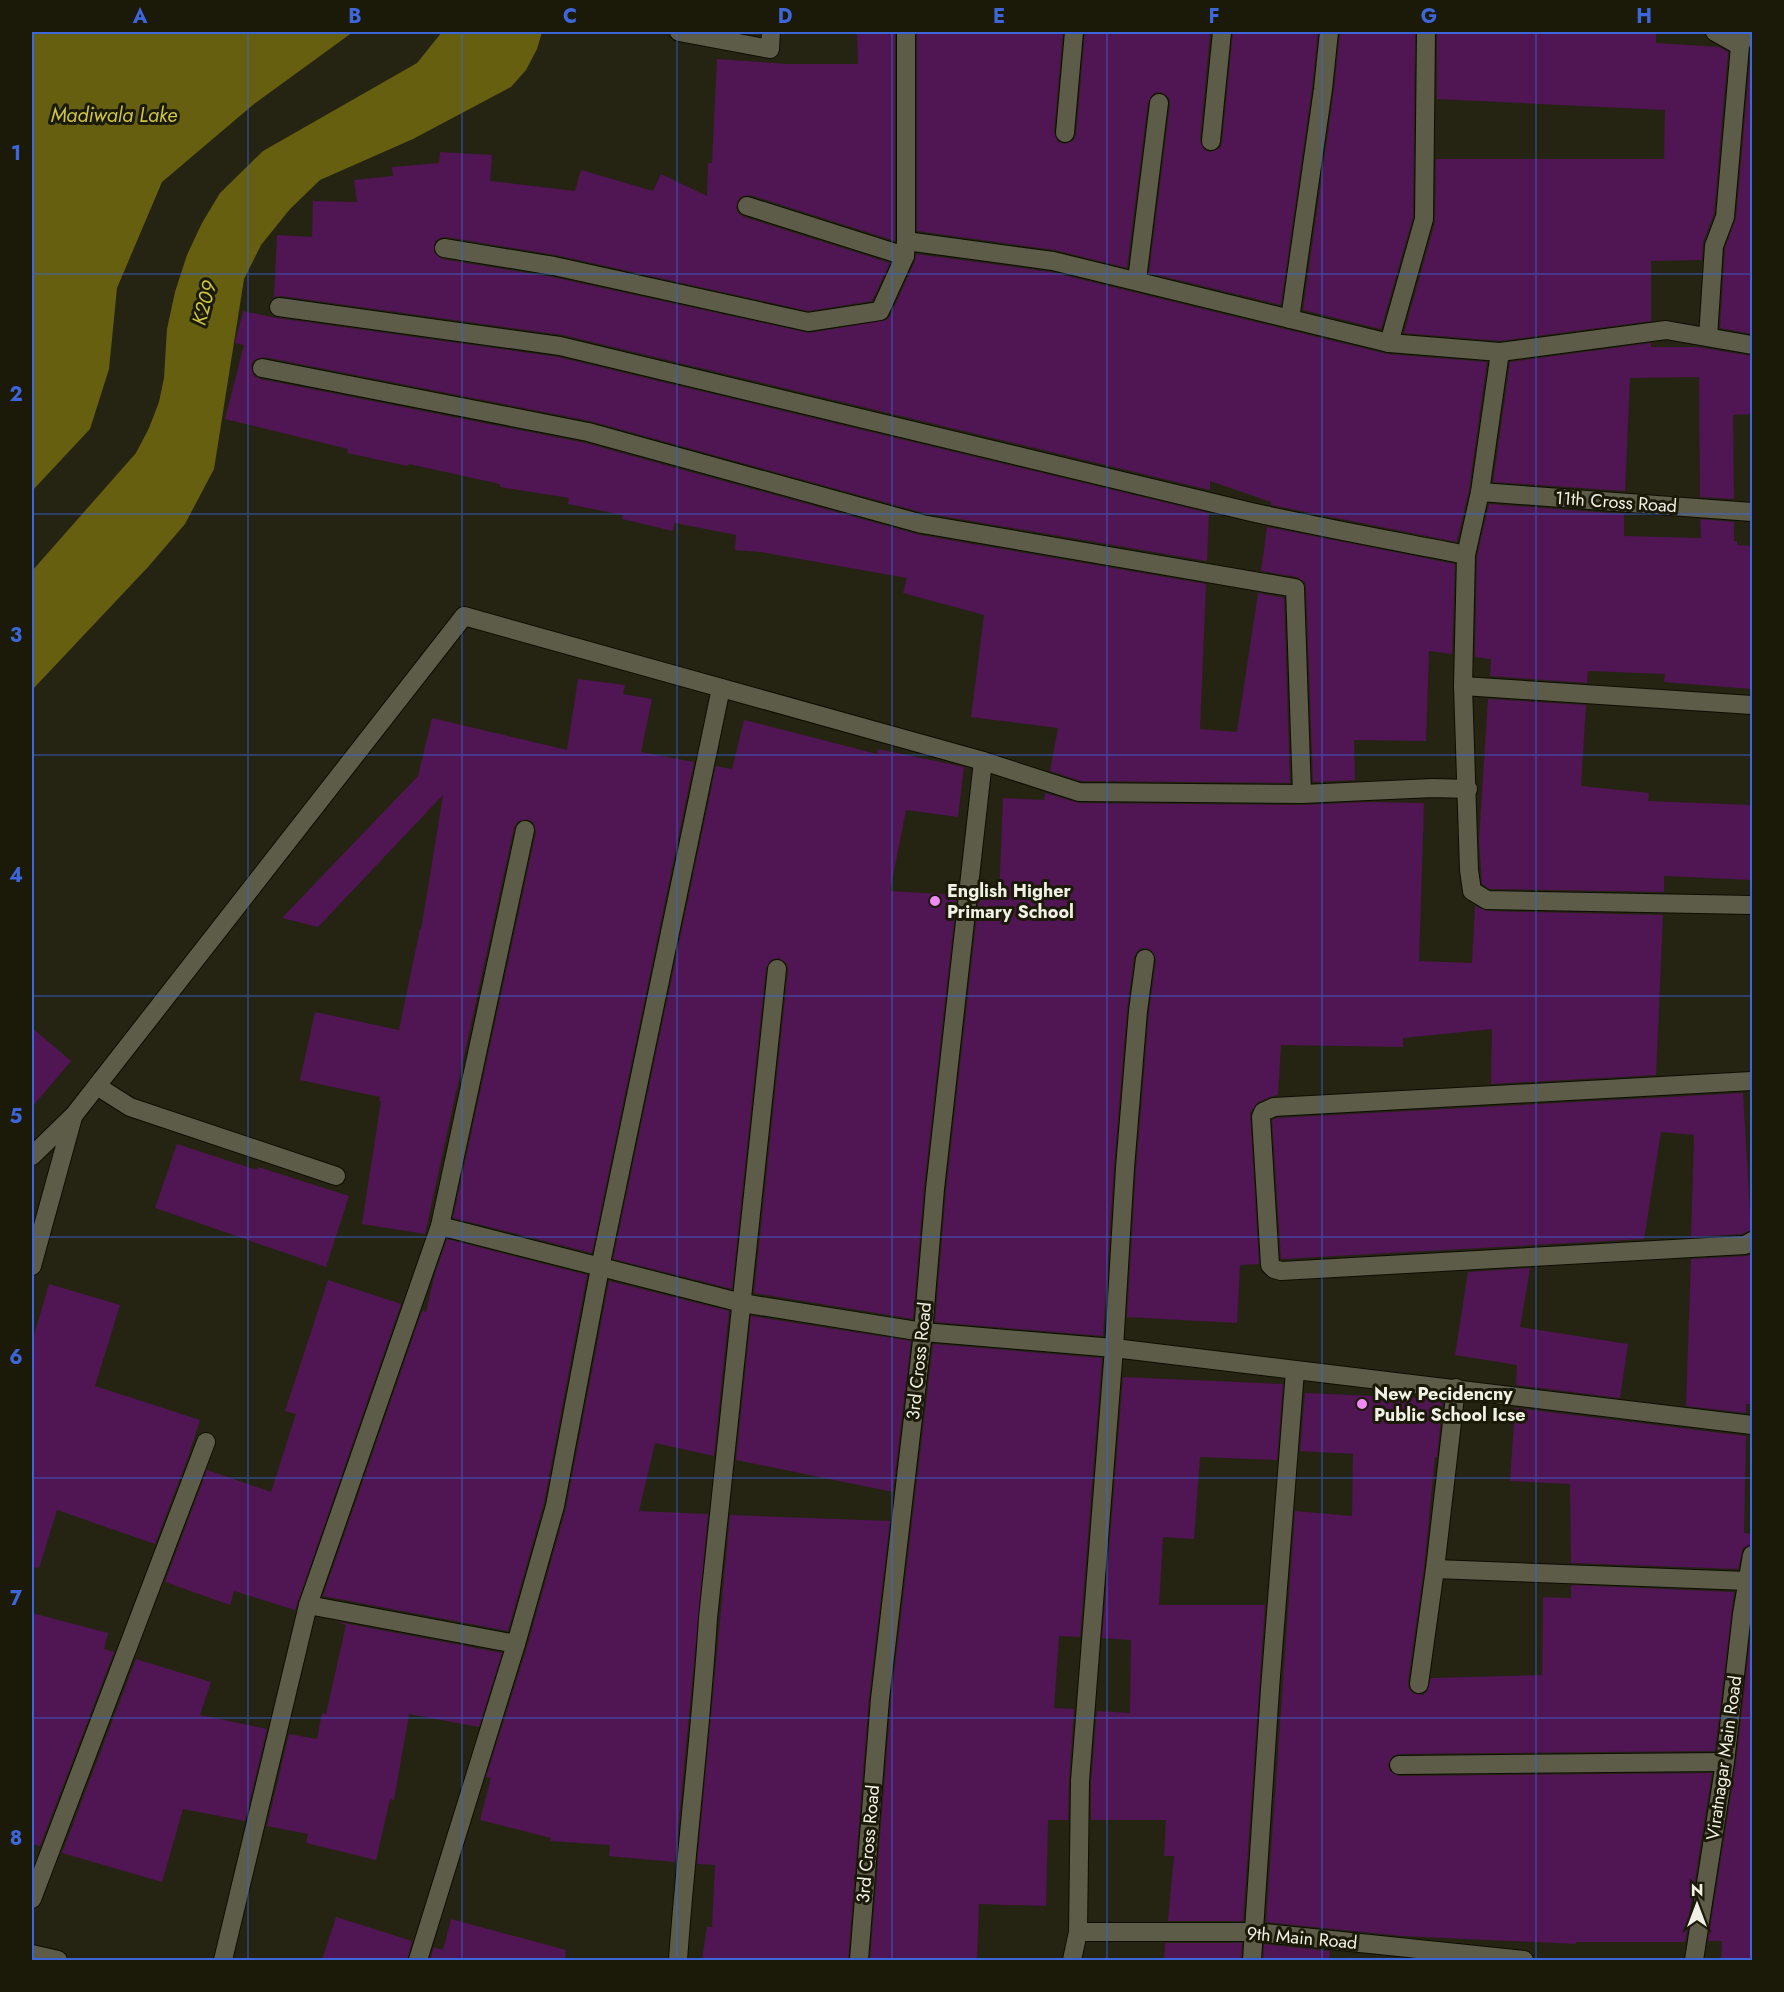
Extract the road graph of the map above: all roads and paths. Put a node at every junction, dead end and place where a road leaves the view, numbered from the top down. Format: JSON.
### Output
{"nodes":[{"id":1,"x":679,"y":32,"type":"edge"},
{"id":2,"x":771,"y":32,"type":"edge"},
{"id":3,"x":906,"y":32,"type":"edge"},
{"id":4,"x":1074,"y":32,"type":"edge"},
{"id":5,"x":1222,"y":32,"type":"edge"},
{"id":6,"x":1329,"y":32,"type":"edge"},
{"id":7,"x":1425,"y":32,"type":"edge"},
{"id":8,"x":1715,"y":32,"type":"edge"},
{"id":9,"x":1743,"y":39,"type":"edge"},
{"id":10,"x":1159,"y":103,"type":"dead end"},
{"id":11,"x":1065,"y":133,"type":"dead end"},
{"id":12,"x":1211,"y":141,"type":"dead end"},
{"id":13,"x":747,"y":206,"type":"dead end"},
{"id":14,"x":444,"y":248,"type":"dead end"},
{"id":15,"x":906,"y":248,"type":"junction"},
{"id":16,"x":1137,"y":280,"type":"junction"},
{"id":17,"x":279,"y":307,"type":"dead end"},
{"id":18,"x":1290,"y":319,"type":"junction"},
{"id":19,"x":1708,"y":337,"type":"junction"},
{"id":20,"x":1389,"y":343,"type":"junction"},
{"id":21,"x":1752,"y":345,"type":"edge"},
{"id":22,"x":1500,"y":352,"type":"junction"},
{"id":23,"x":262,"y":368,"type":"dead end"},
{"id":24,"x":1480,"y":492,"type":"junction"},
{"id":25,"x":1752,"y":512,"type":"edge"},
{"id":26,"x":1466,"y":555,"type":"junction"},
{"id":27,"x":1463,"y":686,"type":"junction"},
{"id":28,"x":721,"y":688,"type":"junction"},
{"id":29,"x":1752,"y":705,"type":"edge"},
{"id":30,"x":983,"y":761,"type":"junction"},
{"id":31,"x":1468,"y":789,"type":"junction"},
{"id":32,"x":1302,"y":794,"type":"junction"},
{"id":33,"x":525,"y":830,"type":"dead end"},
{"id":34,"x":1752,"y":905,"type":"edge"},
{"id":35,"x":1145,"y":959,"type":"dead end"},
{"id":36,"x":777,"y":969,"type":"dead end"},
{"id":37,"x":1752,"y":1081,"type":"edge"},
{"id":38,"x":97,"y":1086,"type":"junction"},
{"id":39,"x":74,"y":1115,"type":"junction"},
{"id":40,"x":32,"y":1156,"type":"edge"},
{"id":41,"x":336,"y":1176,"type":"dead end"},
{"id":42,"x":440,"y":1226,"type":"junction"},
{"id":43,"x":1752,"y":1241,"type":"edge"},
{"id":44,"x":32,"y":1266,"type":"edge"},
{"id":45,"x":600,"y":1268,"type":"junction"},
{"id":46,"x":742,"y":1303,"type":"junction"},
{"id":47,"x":923,"y":1332,"type":"junction"},
{"id":48,"x":1114,"y":1348,"type":"junction"},
{"id":49,"x":1295,"y":1371,"type":"junction"},
{"id":50,"x":1456,"y":1388,"type":"junction"},
{"id":51,"x":1752,"y":1425,"type":"edge"},
{"id":52,"x":206,"y":1442,"type":"dead end"},
{"id":53,"x":1752,"y":1555,"type":"edge"},
{"id":54,"x":1435,"y":1569,"type":"junction"},
{"id":55,"x":1748,"y":1581,"type":"junction"},
{"id":56,"x":308,"y":1605,"type":"junction"},
{"id":57,"x":1747,"y":1614,"type":"edge"},
{"id":58,"x":516,"y":1644,"type":"junction"},
{"id":59,"x":1419,"y":1684,"type":"dead end"},
{"id":60,"x":1725,"y":1762,"type":"junction"},
{"id":61,"x":1400,"y":1766,"type":"dead end"},
{"id":62,"x":32,"y":1899,"type":"edge"},
{"id":63,"x":1078,"y":1932,"type":"junction"},
{"id":64,"x":1254,"y":1932,"type":"junction"},
{"id":65,"x":32,"y":1954,"type":"edge"},
{"id":66,"x":58,"y":1960,"type":"edge"},
{"id":67,"x":223,"y":1960,"type":"edge"},
{"id":68,"x":418,"y":1960,"type":"edge"},
{"id":69,"x":678,"y":1960,"type":"edge"},
{"id":70,"x":859,"y":1960,"type":"edge"},
{"id":71,"x":1072,"y":1960,"type":"edge"},
{"id":72,"x":1252,"y":1960,"type":"edge"},
{"id":73,"x":1524,"y":1960,"type":"edge"},
{"id":74,"x":1695,"y":1960,"type":"edge"}],
"edges":[{"from":1,"to":2,"type":"street"},
{"from":3,"to":15,"type":"street"},
{"from":4,"to":11,"type":"street"},
{"from":5,"to":12,"type":"street"},
{"from":6,"to":18,"type":"street"},
{"from":7,"to":20,"type":"street"},
{"from":8,"to":9,"type":"street"},
{"from":9,"to":19,"type":"street"},
{"from":10,"to":16,"type":"street"},
{"from":13,"to":15,"type":"street"},
{"from":14,"to":15,"type":"street"},
{"from":15,"to":16,"type":"street"},
{"from":16,"to":18,"type":"street"},
{"from":17,"to":26,"type":"street"},
{"from":18,"to":20,"type":"street"},
{"from":19,"to":21,"type":"street"},
{"from":19,"to":22,"type":"street"},
{"from":20,"to":22,"type":"street"},
{"from":22,"to":24,"type":"street"},
{"from":23,"to":32,"type":"street"},
{"from":24,"to":25,"type":"street","name":"11th Cross Road"},
{"from":24,"to":26,"type":"street"},
{"from":26,"to":27,"type":"street"},
{"from":27,"to":29,"type":"street"},
{"from":27,"to":31,"type":"street"},
{"from":28,"to":30,"type":"street"},
{"from":28,"to":38,"type":"street"},
{"from":28,"to":45,"type":"street"},
{"from":30,"to":32,"type":"street"},
{"from":30,"to":47,"type":"street","name":"3rd Cross Road"},
{"from":31,"to":32,"type":"street"},
{"from":31,"to":34,"type":"street"},
{"from":33,"to":42,"type":"street"},
{"from":35,"to":48,"type":"street"},
{"from":36,"to":46,"type":"street"},
{"from":37,"to":43,"type":"street"},
{"from":38,"to":39,"type":"street"},
{"from":38,"to":41,"type":"street"},
{"from":39,"to":40,"type":"street"},
{"from":39,"to":44,"type":"street"},
{"from":42,"to":45,"type":"street"},
{"from":42,"to":56,"type":"street"},
{"from":45,"to":46,"type":"street"},
{"from":45,"to":58,"type":"street"},
{"from":46,"to":47,"type":"street"},
{"from":46,"to":69,"type":"street"},
{"from":47,"to":48,"type":"street"},
{"from":47,"to":70,"type":"street","name":"3rd Cross Road"},
{"from":48,"to":49,"type":"street"},
{"from":48,"to":63,"type":"street"},
{"from":49,"to":50,"type":"street"},
{"from":49,"to":64,"type":"street"},
{"from":50,"to":51,"type":"street"},
{"from":50,"to":54,"type":"street"},
{"from":52,"to":62,"type":"street"},
{"from":53,"to":55,"type":"street","name":"Viratnagar Main Road"},
{"from":54,"to":55,"type":"street"},
{"from":54,"to":59,"type":"street"},
{"from":55,"to":57,"type":"street","name":"Viratnagar Main Road"},
{"from":56,"to":58,"type":"street"},
{"from":56,"to":67,"type":"street"},
{"from":57,"to":60,"type":"street","name":"Viratnagar Main Road"},
{"from":58,"to":68,"type":"street"},
{"from":60,"to":61,"type":"street"},
{"from":60,"to":74,"type":"street","name":"Viratnagar Main Road"},
{"from":63,"to":64,"type":"street","name":"9th Main Road"},
{"from":63,"to":71,"type":"street"},
{"from":64,"to":72,"type":"street"},
{"from":64,"to":73,"type":"street","name":"9th Main Road"},
{"from":65,"to":66,"type":"street"}]}
